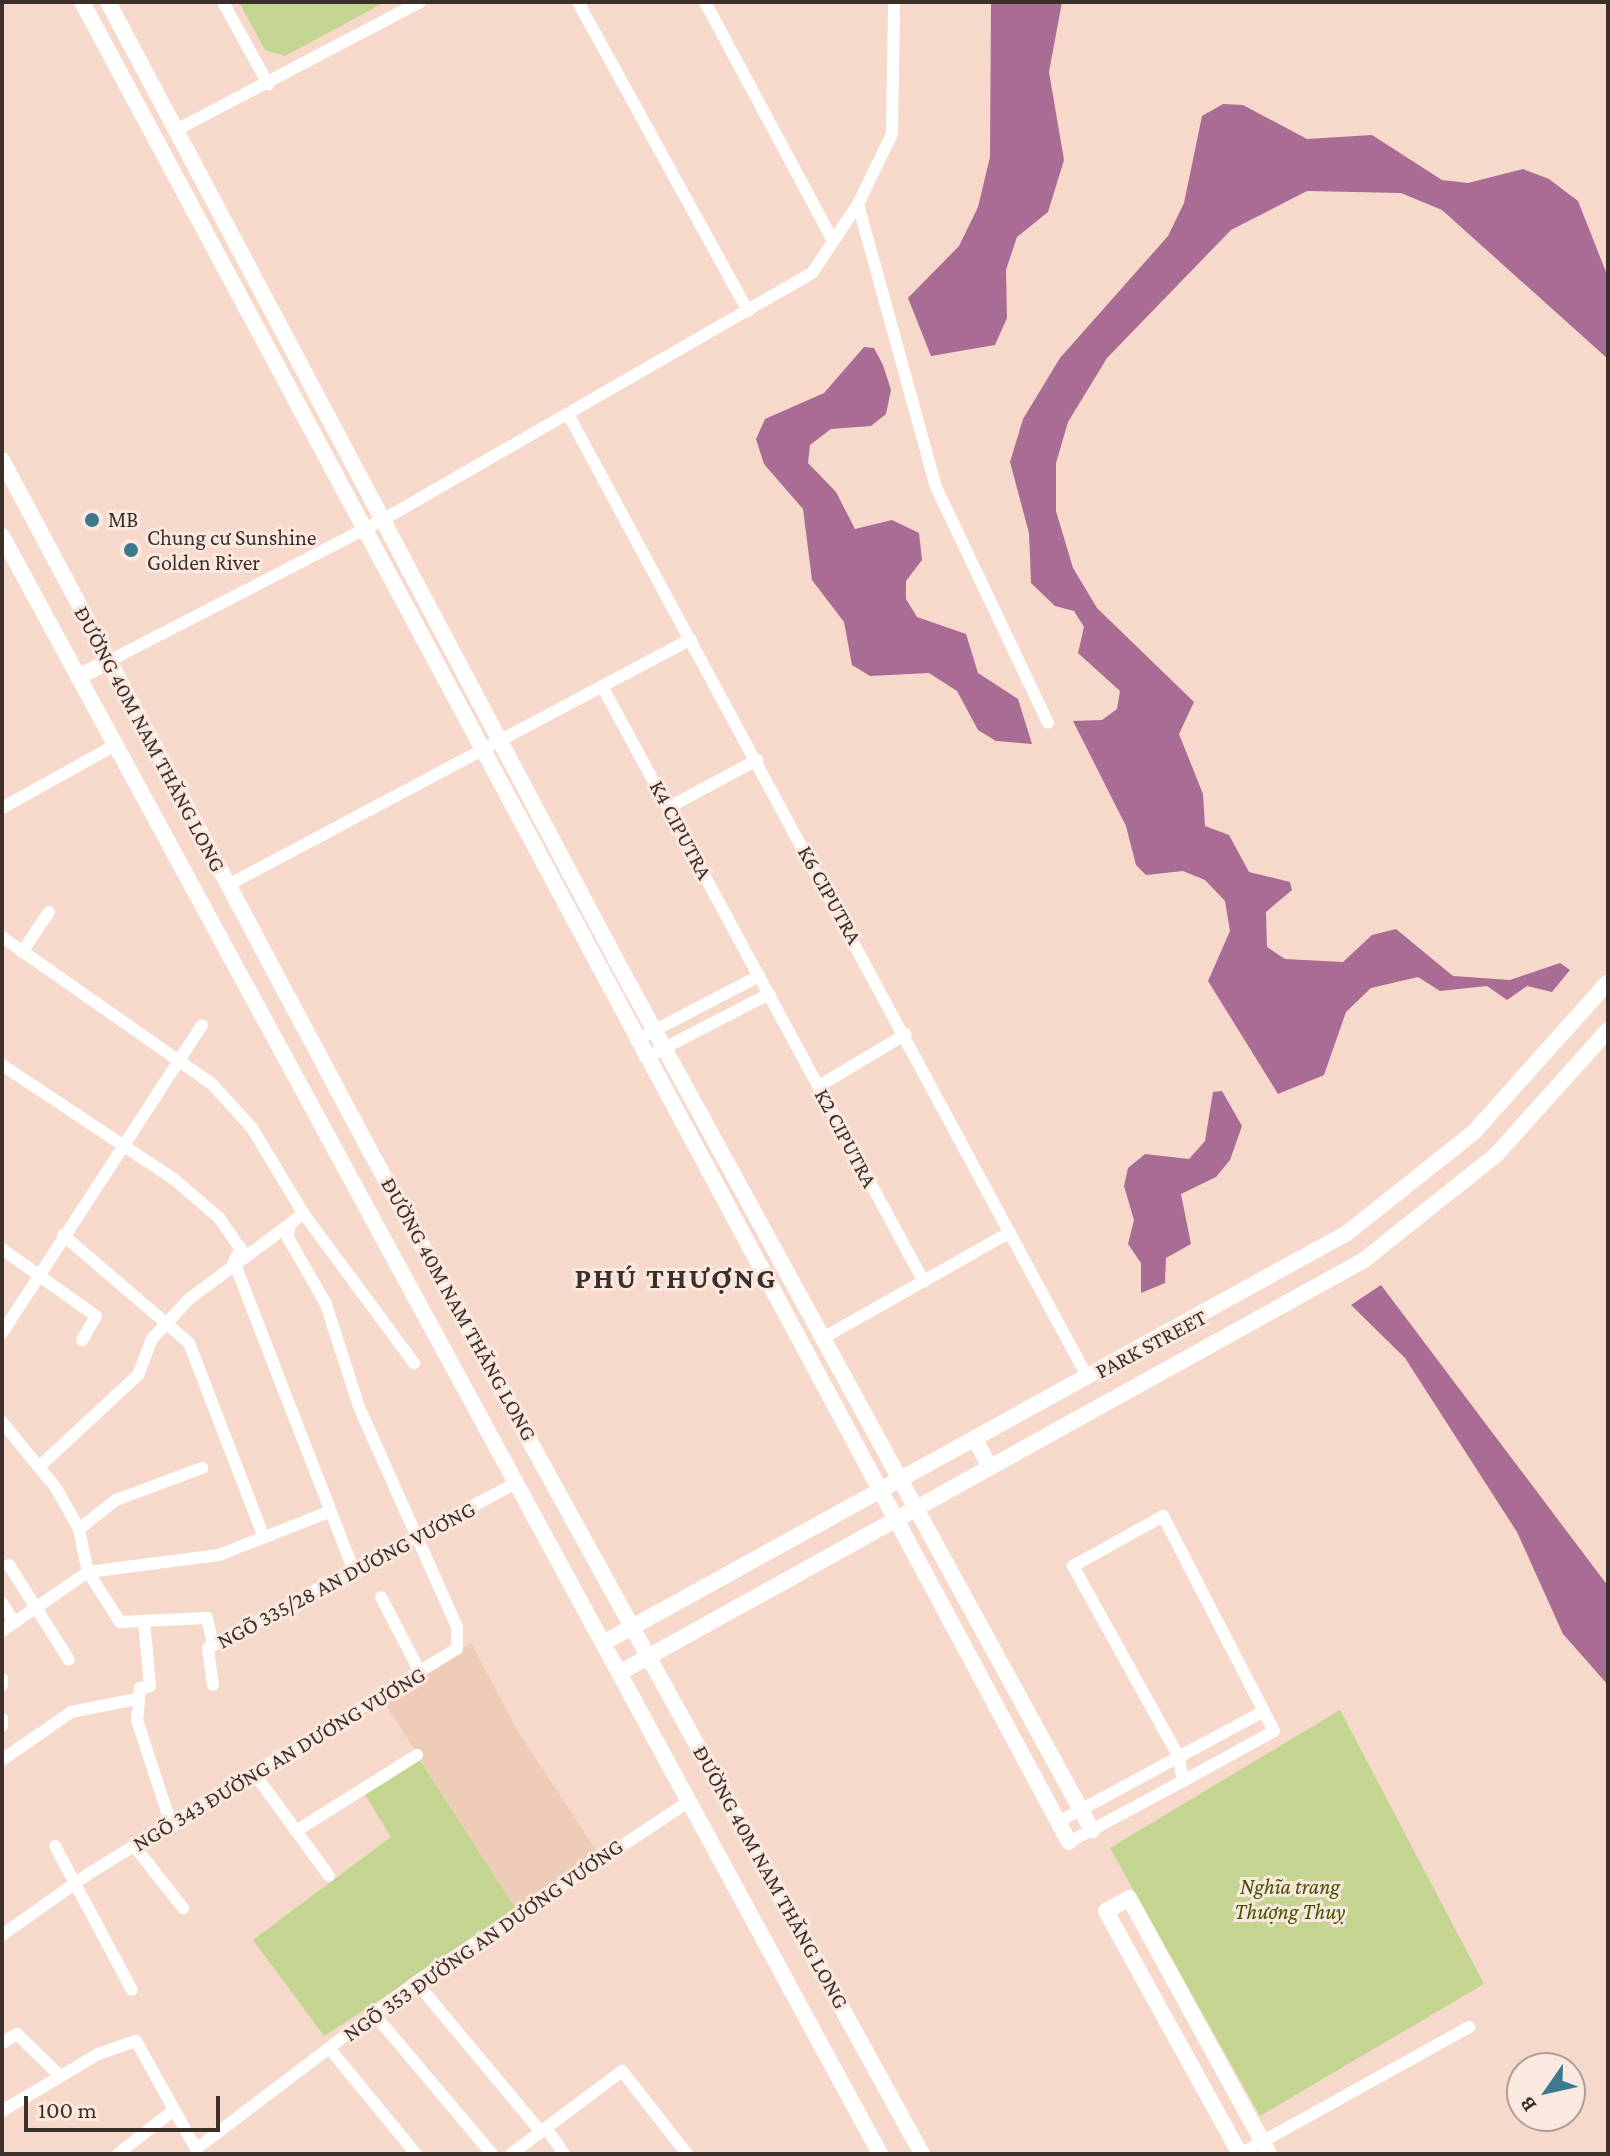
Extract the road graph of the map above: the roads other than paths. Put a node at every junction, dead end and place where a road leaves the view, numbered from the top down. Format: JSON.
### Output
{"nodes":[{"id":1,"x":82,"y":2,"type":"edge"},
{"id":2,"x":108,"y":2,"type":"edge"},
{"id":3,"x":223,"y":2,"type":"edge"},
{"id":4,"x":420,"y":2,"type":"edge"},
{"id":5,"x":578,"y":2,"type":"edge"},
{"id":6,"x":705,"y":2,"type":"edge"},
{"id":7,"x":894,"y":2,"type":"edge"},
{"id":8,"x":268,"y":84,"type":"junction"},
{"id":9,"x":178,"y":129,"type":"junction"},
{"id":10,"x":157,"y":141,"type":"junction"},
{"id":11,"x":858,"y":204,"type":"junction"},
{"id":12,"x":833,"y":241,"type":"junction"},
{"id":13,"x":748,"y":311,"type":"junction"},
{"id":14,"x":568,"y":414,"type":"junction"},
{"id":15,"x":2,"y":460,"type":"edge"},
{"id":16,"x":386,"y":518,"type":"junction"},
{"id":17,"x":365,"y":528,"type":"junction"},
{"id":18,"x":2,"y":536,"type":"edge"},
{"id":19,"x":691,"y":639,"type":"junction"},
{"id":20,"x":109,"y":661,"type":"junction"},
{"id":21,"x":78,"y":677,"type":"junction"},
{"id":22,"x":602,"y":686,"type":"junction"},
{"id":23,"x":1048,"y":723,"type":"dead end"},
{"id":24,"x":499,"y":740,"type":"junction"},
{"id":25,"x":115,"y":745,"type":"junction"},
{"id":26,"x":481,"y":749,"type":"junction"},
{"id":27,"x":757,"y":760,"type":"junction"},
{"id":28,"x":669,"y":807,"type":"junction"},
{"id":29,"x":2,"y":808,"type":"edge"},
{"id":30,"x":228,"y":885,"type":"junction"},
{"id":31,"x":49,"y":912,"type":"dead end"},
{"id":32,"x":2,"y":937,"type":"edge"},
{"id":33,"x":22,"y":952,"type":"junction"},
{"id":34,"x":759,"y":976,"type":"junction"},
{"id":35,"x":1608,"y":982,"type":"edge"},
{"id":36,"x":769,"y":994,"type":"junction"},
{"id":37,"x":202,"y":1025,"type":"dead end"},
{"id":38,"x":654,"y":1030,"type":"junction"},
{"id":39,"x":1608,"y":1030,"type":"edge"},
{"id":40,"x":906,"y":1034,"type":"junction"},
{"id":41,"x":636,"y":1040,"type":"junction"},
{"id":42,"x":664,"y":1048,"type":"junction"},
{"id":43,"x":645,"y":1058,"type":"junction"},
{"id":44,"x":183,"y":1063,"type":"junction"},
{"id":45,"x":2,"y":1065,"type":"edge"},
{"id":46,"x":819,"y":1086,"type":"junction"},
{"id":47,"x":121,"y":1147,"type":"junction"},
{"id":48,"x":303,"y":1213,"type":"junction"},
{"id":49,"x":290,"y":1224,"type":"junction"},
{"id":50,"x":1010,"y":1232,"type":"junction"},
{"id":51,"x":63,"y":1235,"type":"junction"},
{"id":52,"x":2,"y":1249,"type":"edge"},
{"id":53,"x":234,"y":1262,"type":"junction"},
{"id":54,"x":40,"y":1272,"type":"junction"},
{"id":55,"x":924,"y":1282,"type":"junction"},
{"id":56,"x":167,"y":1324,"type":"junction"},
{"id":57,"x":2,"y":1333,"type":"edge"},
{"id":58,"x":823,"y":1338,"type":"junction"},
{"id":59,"x":82,"y":1340,"type":"dead end"},
{"id":60,"x":414,"y":1363,"type":"dead end"},
{"id":61,"x":1088,"y":1378,"type":"junction"},
{"id":62,"x":2,"y":1422,"type":"edge"},
{"id":63,"x":975,"y":1439,"type":"junction"},
{"id":64,"x":41,"y":1465,"type":"junction"},
{"id":65,"x":990,"y":1467,"type":"junction"},
{"id":66,"x":202,"y":1468,"type":"dead end"},
{"id":67,"x":903,"y":1479,"type":"junction"},
{"id":68,"x":516,"y":1483,"type":"junction"},
{"id":69,"x":881,"y":1491,"type":"junction"},
{"id":70,"x":919,"y":1507,"type":"junction"},
{"id":71,"x":329,"y":1512,"type":"junction"},
{"id":72,"x":896,"y":1520,"type":"junction"},
{"id":73,"x":79,"y":1529,"type":"junction"},
{"id":74,"x":264,"y":1537,"type":"junction"},
{"id":75,"x":417,"y":1540,"type":"junction"},
{"id":76,"x":9,"y":1565,"type":"dead end"},
{"id":77,"x":88,"y":1572,"type":"junction"},
{"id":78,"x":355,"y":1574,"type":"junction"},
{"id":79,"x":381,"y":1597,"type":"dead end"},
{"id":80,"x":2,"y":1603,"type":"edge"},
{"id":81,"x":34,"y":1607,"type":"junction"},
{"id":82,"x":14,"y":1622,"type":"junction"},
{"id":83,"x":144,"y":1622,"type":"junction"},
{"id":84,"x":634,"y":1626,"type":"junction"},
{"id":85,"x":2,"y":1631,"type":"edge"},
{"id":86,"x":603,"y":1643,"type":"junction"},
{"id":87,"x":213,"y":1645,"type":"junction"},
{"id":88,"x":650,"y":1656,"type":"junction"},
{"id":89,"x":69,"y":1660,"type":"dead end"},
{"id":90,"x":420,"y":1672,"type":"junction"},
{"id":91,"x":619,"y":1673,"type":"junction"},
{"id":92,"x":2,"y":1679,"type":"edge"},
{"id":93,"x":2,"y":1685,"type":"edge"},
{"id":94,"x":213,"y":1685,"type":"dead end"},
{"id":95,"x":136,"y":1699,"type":"junction"},
{"id":96,"x":1264,"y":1711,"type":"junction"},
{"id":97,"x":2,"y":1719,"type":"edge"},
{"id":98,"x":2,"y":1726,"type":"edge"},
{"id":99,"x":417,"y":1755,"type":"dead end"},
{"id":100,"x":1179,"y":1757,"type":"junction"},
{"id":101,"x":2,"y":1760,"type":"edge"},
{"id":102,"x":254,"y":1773,"type":"junction"},
{"id":103,"x":1183,"y":1781,"type":"junction"},
{"id":104,"x":689,"y":1801,"type":"junction"},
{"id":105,"x":1082,"y":1809,"type":"junction"},
{"id":106,"x":1058,"y":1822,"type":"junction"},
{"id":107,"x":172,"y":1827,"type":"junction"},
{"id":108,"x":1092,"y":1830,"type":"junction"},
{"id":109,"x":296,"y":1831,"type":"junction"},
{"id":110,"x":1069,"y":1842,"type":"joint"},
{"id":111,"x":55,"y":1846,"type":"dead end"},
{"id":112,"x":135,"y":1847,"type":"junction"},
{"id":113,"x":329,"y":1876,"type":"dead end"},
{"id":114,"x":74,"y":1883,"type":"junction"},
{"id":115,"x":183,"y":1908,"type":"dead end"},
{"id":116,"x":2,"y":1935,"type":"edge"},
{"id":117,"x":416,"y":1982,"type":"junction"},
{"id":118,"x":132,"y":1990,"type":"dead end"},
{"id":119,"x":374,"y":2014,"type":"junction"},
{"id":120,"x":1469,"y":2027,"type":"dead end"},
{"id":121,"x":2,"y":2043,"type":"edge"},
{"id":122,"x":329,"y":2048,"type":"junction"},
{"id":123,"x":60,"y":2076,"type":"junction"},
{"id":124,"x":2,"y":2111,"type":"edge"},
{"id":125,"x":170,"y":2113,"type":"junction"},
{"id":126,"x":543,"y":2130,"type":"junction"},
{"id":127,"x":1266,"y":2148,"type":"edge"},
{"id":128,"x":118,"y":2154,"type":"edge"},
{"id":129,"x":416,"y":2154,"type":"edge"},
{"id":130,"x":492,"y":2154,"type":"edge"},
{"id":131,"x":511,"y":2154,"type":"edge"},
{"id":132,"x":564,"y":2154,"type":"edge"},
{"id":133,"x":687,"y":2154,"type":"edge"},
{"id":134,"x":880,"y":2154,"type":"edge"},
{"id":135,"x":922,"y":2154,"type":"edge"},
{"id":136,"x":1240,"y":2154,"type":"edge"}],
"edges":[{"from":1,"to":10,"type":"street"},
{"from":2,"to":9,"type":"street"},
{"from":3,"to":8,"type":"street"},
{"from":4,"to":8,"type":"street"},
{"from":5,"to":13,"type":"street"},
{"from":6,"to":12,"type":"street"},
{"from":7,"to":11,"type":"street"},
{"from":8,"to":9,"type":"street"},
{"from":9,"to":10,"type":"street"},
{"from":9,"to":16,"type":"street"},
{"from":10,"to":17,"type":"street"},
{"from":11,"to":12,"type":"street"},
{"from":11,"to":23,"type":"street"},
{"from":12,"to":13,"type":"street"},
{"from":13,"to":14,"type":"street"},
{"from":14,"to":16,"type":"street"},
{"from":14,"to":19,"type":"street","name":"K6 CIPUTRA"},
{"from":15,"to":20,"type":"street","name":"ĐƯỜNG 40M NAM THĂNG LONG"},
{"from":16,"to":17,"type":"street"},
{"from":16,"to":24,"type":"street"},
{"from":17,"to":20,"type":"street"},
{"from":17,"to":26,"type":"street"},
{"from":18,"to":21,"type":"street","name":"ĐƯỜNG 40M NAM THĂNG LONG"},
{"from":19,"to":22,"type":"street"},
{"from":19,"to":27,"type":"street","name":"K6 CIPUTRA"},
{"from":20,"to":21,"type":"street"},
{"from":20,"to":30,"type":"street","name":"ĐƯỜNG 40M NAM THĂNG LONG"},
{"from":21,"to":25,"type":"street","name":"ĐƯỜNG 40M NAM THĂNG LONG"},
{"from":22,"to":24,"type":"street"},
{"from":22,"to":28,"type":"street","name":"K4 CIPUTRA"},
{"from":24,"to":26,"type":"street"},
{"from":24,"to":38,"type":"street"},
{"from":25,"to":29,"type":"street"},
{"from":25,"to":68,"type":"street","name":"ĐƯỜNG 40M NAM THĂNG LONG"},
{"from":26,"to":30,"type":"street"},
{"from":26,"to":41,"type":"street"},
{"from":27,"to":28,"type":"street"},
{"from":27,"to":40,"type":"street","name":"K6 CIPUTRA"},
{"from":28,"to":34,"type":"street","name":"K4 CIPUTRA"},
{"from":30,"to":84,"type":"street","name":"ĐƯỜNG 40M NAM THĂNG LONG"},
{"from":31,"to":33,"type":"street"},
{"from":32,"to":33,"type":"street"},
{"from":33,"to":44,"type":"street"},
{"from":34,"to":36,"type":"street","name":"K4 CIPUTRA"},
{"from":34,"to":38,"type":"street"},
{"from":35,"to":61,"type":"street","name":"PARK STREET"},
{"from":36,"to":42,"type":"street"},
{"from":36,"to":46,"type":"street","name":"K2 CIPUTRA"},
{"from":37,"to":44,"type":"street"},
{"from":38,"to":41,"type":"street"},
{"from":38,"to":42,"type":"street"},
{"from":39,"to":65,"type":"street","name":"PARK STREET"},
{"from":40,"to":46,"type":"street"},
{"from":40,"to":50,"type":"street","name":"K6 CIPUTRA"},
{"from":41,"to":43,"type":"street"},
{"from":42,"to":43,"type":"street"},
{"from":42,"to":58,"type":"street"},
{"from":43,"to":69,"type":"street"},
{"from":44,"to":47,"type":"street"},
{"from":44,"to":48,"type":"street"},
{"from":45,"to":47,"type":"street"},
{"from":46,"to":55,"type":"street","name":"K2 CIPUTRA"},
{"from":47,"to":51,"type":"street"},
{"from":47,"to":53,"type":"street"},
{"from":48,"to":49,"type":"street"},
{"from":48,"to":60,"type":"street"},
{"from":49,"to":53,"type":"street"},
{"from":49,"to":75,"type":"street"},
{"from":50,"to":55,"type":"street"},
{"from":50,"to":61,"type":"street","name":"K6 CIPUTRA"},
{"from":51,"to":54,"type":"street"},
{"from":51,"to":56,"type":"street"},
{"from":52,"to":54,"type":"street"},
{"from":53,"to":56,"type":"street"},
{"from":53,"to":71,"type":"street"},
{"from":54,"to":57,"type":"street"},
{"from":54,"to":59,"type":"street"},
{"from":55,"to":58,"type":"street"},
{"from":56,"to":64,"type":"street"},
{"from":56,"to":74,"type":"street"},
{"from":58,"to":67,"type":"street"},
{"from":61,"to":63,"type":"street","name":"PARK STREET"},
{"from":62,"to":64,"type":"street"},
{"from":63,"to":65,"type":"street"},
{"from":63,"to":67,"type":"street","name":"PARK STREET"},
{"from":64,"to":73,"type":"street"},
{"from":65,"to":70,"type":"street","name":"PARK STREET"},
{"from":66,"to":73,"type":"street"},
{"from":67,"to":69,"type":"street","name":"PARK STREET"},
{"from":67,"to":70,"type":"street"},
{"from":68,"to":75,"type":"street","name":"NGÕ 335/28 AN DƯƠNG VƯƠNG"},
{"from":68,"to":86,"type":"street","name":"ĐƯỜNG 40M NAM THĂNG LONG"},
{"from":69,"to":72,"type":"street"},
{"from":69,"to":84,"type":"street","name":"PARK STREET"},
{"from":70,"to":72,"type":"street","name":"PARK STREET"},
{"from":70,"to":105,"type":"street"},
{"from":71,"to":74,"type":"street"},
{"from":71,"to":78,"type":"street"},
{"from":72,"to":88,"type":"street","name":"PARK STREET"},
{"from":72,"to":106,"type":"street"},
{"from":73,"to":77,"type":"street"},
{"from":74,"to":77,"type":"street"},
{"from":75,"to":78,"type":"street","name":"NGÕ 335/28 AN DƯƠNG VƯƠNG"},
{"from":75,"to":90,"type":"street","name":"NGÕ 343 ĐƯỜNG AN DƯƠNG VƯƠNG"},
{"from":76,"to":81,"type":"street"},
{"from":77,"to":81,"type":"street"},
{"from":77,"to":83,"type":"street"},
{"from":78,"to":87,"type":"street","name":"NGÕ 335/28 AN DƯƠNG VƯƠNG"},
{"from":79,"to":90,"type":"street"},
{"from":80,"to":82,"type":"street"},
{"from":81,"to":82,"type":"street"},
{"from":81,"to":89,"type":"street"},
{"from":82,"to":85,"type":"street"},
{"from":83,"to":87,"type":"street"},
{"from":83,"to":95,"type":"street"},
{"from":84,"to":86,"type":"street","name":"PARK STREET"},
{"from":84,"to":88,"type":"street","name":"ĐƯỜNG 40M NAM THĂNG LONG"},
{"from":86,"to":91,"type":"street","name":"ĐƯỜNG 40M NAM THĂNG LONG"},
{"from":87,"to":94,"type":"street","name":"NGÕ 335/28 AN DƯƠNG VƯƠNG"},
{"from":88,"to":91,"type":"street","name":"PARK STREET"},
{"from":88,"to":135,"type":"street","name":"ĐƯỜNG 40M NAM THĂNG LONG"},
{"from":90,"to":102,"type":"street","name":"NGÕ 343 ĐƯỜNG AN DƯƠNG VƯƠNG"},
{"from":91,"to":104,"type":"street","name":"ĐƯỜNG 40M NAM THĂNG LONG"},
{"from":92,"to":93,"type":"street"},
{"from":95,"to":101,"type":"street"},
{"from":95,"to":107,"type":"street"},
{"from":96,"to":100,"type":"street"},
{"from":96,"to":100,"type":"street"},
{"from":96,"to":103,"type":"street"},
{"from":97,"to":98,"type":"street"},
{"from":99,"to":109,"type":"street"},
{"from":100,"to":103,"type":"street"},
{"from":100,"to":105,"type":"street"},
{"from":102,"to":107,"type":"street","name":"NGÕ 343 ĐƯỜNG AN DƯƠNG VƯƠNG"},
{"from":102,"to":109,"type":"street"},
{"from":103,"to":108,"type":"street"},
{"from":104,"to":117,"type":"street","name":"NGÕ 353 ĐƯỜNG AN DƯƠNG VƯƠNG"},
{"from":104,"to":134,"type":"street","name":"ĐƯỜNG 40M NAM THĂNG LONG"},
{"from":105,"to":106,"type":"street"},
{"from":105,"to":108,"type":"street"},
{"from":106,"to":110,"type":"street"},
{"from":107,"to":112,"type":"street","name":"NGÕ 343 ĐƯỜNG AN DƯƠNG VƯƠNG"},
{"from":108,"to":110,"type":"street"},
{"from":109,"to":113,"type":"street"},
{"from":111,"to":114,"type":"street"},
{"from":112,"to":114,"type":"street","name":"NGÕ 343 ĐƯỜNG AN DƯƠNG VƯƠNG"},
{"from":112,"to":115,"type":"street"},
{"from":114,"to":116,"type":"street","name":"NGÕ 343 ĐƯỜNG AN DƯƠNG VƯƠNG"},
{"from":114,"to":118,"type":"street"},
{"from":117,"to":119,"type":"street","name":"NGÕ 353 ĐƯỜNG AN DƯƠNG VƯƠNG"},
{"from":117,"to":126,"type":"street"},
{"from":119,"to":122,"type":"street","name":"NGÕ 353 ĐƯỜNG AN DƯƠNG VƯƠNG"},
{"from":119,"to":130,"type":"street"},
{"from":120,"to":127,"type":"street"},
{"from":121,"to":123,"type":"street"},
{"from":122,"to":125,"type":"street","name":"NGÕ 353 ĐƯỜNG AN DƯƠNG VƯƠNG"},
{"from":122,"to":129,"type":"street"},
{"from":123,"to":124,"type":"street","name":"NGÕ 353 ĐƯỜNG AN DƯƠNG VƯƠNG"},
{"from":123,"to":125,"type":"street","name":"NGÕ 353 ĐƯỜNG AN DƯƠNG VƯƠNG"},
{"from":125,"to":128,"type":"street"},
{"from":126,"to":131,"type":"street"},
{"from":126,"to":132,"type":"street"},
{"from":126,"to":133,"type":"street"},
{"from":127,"to":136,"type":"street"},
{"from":127,"to":136,"type":"street"}]}
